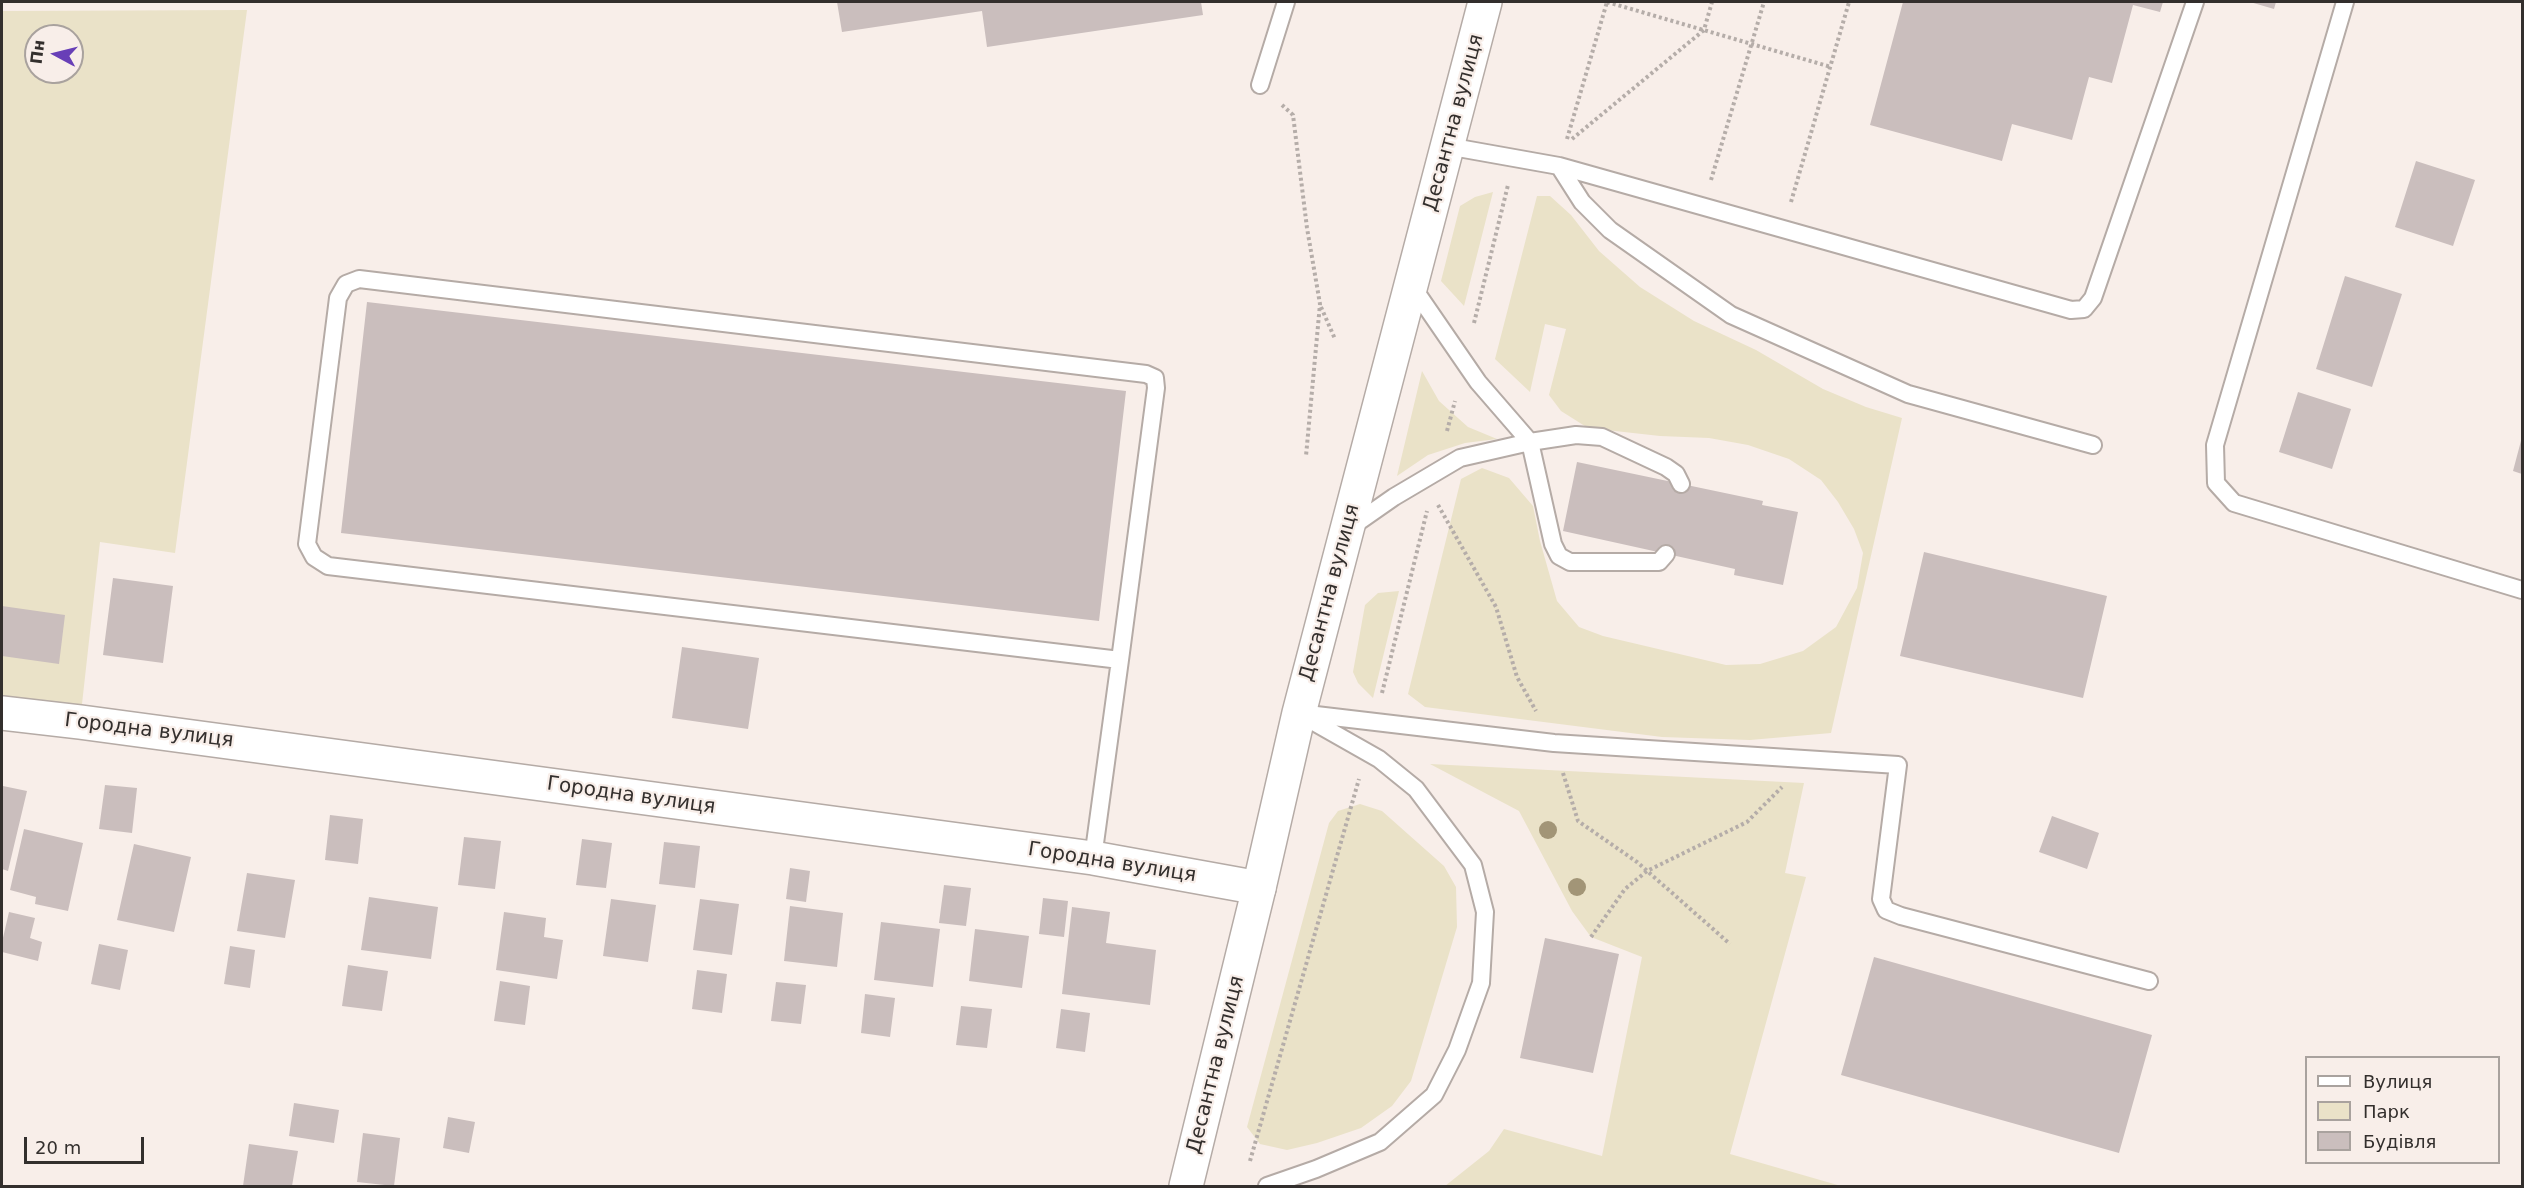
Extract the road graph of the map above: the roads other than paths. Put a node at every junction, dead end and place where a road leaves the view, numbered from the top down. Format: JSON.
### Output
{"nodes":[{"id":1,"x":1286,"y":2,"type":"edge"},
{"id":2,"x":1485,"y":2,"type":"edge"},
{"id":3,"x":2195,"y":2,"type":"edge"},
{"id":4,"x":2345,"y":2,"type":"edge"},
{"id":5,"x":1260,"y":85,"type":"road end"},
{"id":6,"x":1447,"y":146,"type":"junction"},
{"id":7,"x":1559,"y":166,"type":"junction"},
{"id":8,"x":1411,"y":285,"type":"junction"},
{"id":9,"x":1530,"y":442,"type":"junction"},
{"id":10,"x":2093,"y":446,"type":"dead end"},
{"id":11,"x":1681,"y":484,"type":"dead end"},
{"id":12,"x":1347,"y":529,"type":"junction"},
{"id":13,"x":1666,"y":554,"type":"dead end"},
{"id":14,"x":2523,"y":590,"type":"edge"},
{"id":15,"x":1120,"y":660,"type":"junction"},
{"id":16,"x":2,"y":713,"type":"edge"},
{"id":17,"x":1299,"y":713,"type":"junction"},
{"id":18,"x":1092,"y":858,"type":"junction"},
{"id":19,"x":1259,"y":888,"type":"junction"},
{"id":20,"x":2149,"y":981,"type":"dead end"},
{"id":21,"x":1186,"y":1186,"type":"edge"},
{"id":22,"x":1268,"y":1186,"type":"edge"}],
"edges":[{"from":1,"to":5,"type":"lane"},
{"from":2,"to":6,"type":"street","name":"Десантна вулиця"},
{"from":3,"to":7,"type":"lane"},
{"from":4,"to":14,"type":"lane"},
{"from":6,"to":7,"type":"lane"},
{"from":6,"to":8,"type":"street","name":"Десантна вулиця"},
{"from":7,"to":10,"type":"lane"},
{"from":8,"to":9,"type":"lane"},
{"from":8,"to":12,"type":"street","name":"Десантна вулиця"},
{"from":9,"to":11,"type":"lane"},
{"from":9,"to":12,"type":"lane"},
{"from":9,"to":13,"type":"lane"},
{"from":12,"to":17,"type":"street","name":"Десантна вулиця"},
{"from":15,"to":15,"type":"lane"},
{"from":15,"to":18,"type":"lane"},
{"from":16,"to":18,"type":"street","name":"Городна вулиця"},
{"from":17,"to":19,"type":"street","name":"Десантна вулиця"},
{"from":17,"to":20,"type":"lane"},
{"from":17,"to":22,"type":"lane"},
{"from":18,"to":19,"type":"street","name":"Городна вулиця"},
{"from":19,"to":21,"type":"street","name":"Десантна вулиця"}]}
